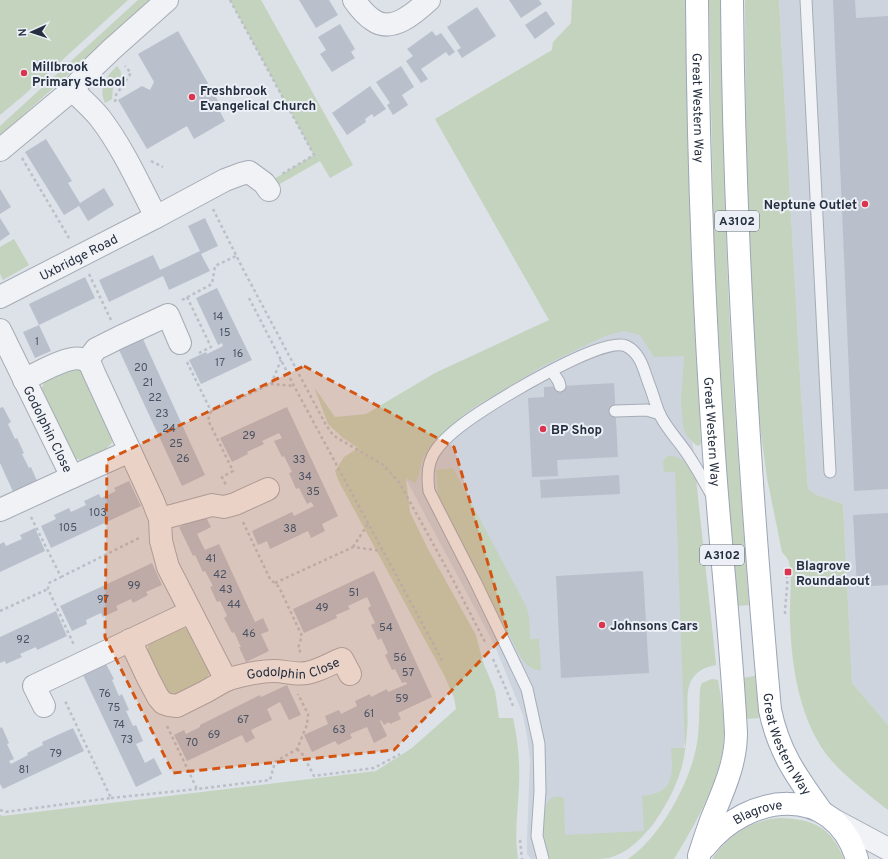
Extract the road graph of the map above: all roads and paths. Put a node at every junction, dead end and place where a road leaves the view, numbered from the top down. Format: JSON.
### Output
{"nodes":[{"id":1,"x":167,"y":0,"type":"edge"},
{"id":2,"x":230,"y":0,"type":"edge"},
{"id":3,"x":354,"y":0,"type":"edge"},
{"id":4,"x":430,"y":0,"type":"edge"},
{"id":5,"x":697,"y":0,"type":"edge"},
{"id":6,"x":732,"y":0,"type":"edge"},
{"id":7,"x":806,"y":0,"type":"edge"},
{"id":8,"x":112,"y":48,"type":"junction"},
{"id":9,"x":72,"y":90,"type":"junction"},
{"id":10,"x":116,"y":106,"type":"dead end"},
{"id":11,"x":6,"y":145,"type":"edge"},
{"id":12,"x":266,"y":186,"type":"joint"},
{"id":13,"x":204,"y":191,"type":"junction"},
{"id":14,"x":156,"y":217,"type":"junction"},
{"id":15,"x":80,"y":256,"type":"junction"},
{"id":16,"x":236,"y":256,"type":"junction"},
{"id":17,"x":0,"y":297,"type":"edge"},
{"id":18,"x":249,"y":298,"type":"dead end"},
{"id":19,"x":168,"y":314,"type":"junction"},
{"id":20,"x":0,"y":330,"type":"edge"},
{"id":21,"x":120,"y":337,"type":"junction"},
{"id":22,"x":180,"y":343,"type":"joint"},
{"id":23,"x":281,"y":360,"type":"junction"},
{"id":24,"x":87,"y":361,"type":"junction"},
{"id":25,"x":552,"y":371,"type":"junction"},
{"id":26,"x":24,"y":380,"type":"junction"},
{"id":27,"x":271,"y":384,"type":"junction"},
{"id":28,"x":294,"y":386,"type":"junction"},
{"id":29,"x":560,"y":386,"type":"dead end"},
{"id":30,"x":211,"y":411,"type":"junction"},
{"id":31,"x":616,"y":411,"type":"dead end"},
{"id":32,"x":660,"y":414,"type":"junction"},
{"id":33,"x":130,"y":451,"type":"junction"},
{"id":34,"x":830,"y":472,"type":"dead end"},
{"id":35,"x":72,"y":477,"type":"junction"},
{"id":36,"x":268,"y":489,"type":"dead end"},
{"id":37,"x":23,"y":500,"type":"junction"},
{"id":38,"x":235,"y":504,"type":"junction"},
{"id":39,"x":718,"y":506,"type":"junction"},
{"id":40,"x":0,"y":510,"type":"edge"},
{"id":41,"x":160,"y":520,"type":"junction"},
{"id":42,"x":368,"y":524,"type":"junction"},
{"id":43,"x":139,"y":538,"type":"dead end"},
{"id":44,"x":354,"y":547,"type":"junction"},
{"id":45,"x":383,"y":551,"type":"junction"},
{"id":46,"x":61,"y":577,"type":"junction"},
{"id":47,"x":787,"y":577,"type":"dead end"},
{"id":48,"x":275,"y":583,"type":"junction"},
{"id":49,"x":48,"y":589,"type":"junction"},
{"id":50,"x":0,"y":611,"type":"edge"},
{"id":51,"x":190,"y":612,"type":"junction"},
{"id":52,"x":785,"y":614,"type":"dead end"},
{"id":53,"x":130,"y":640,"type":"junction"},
{"id":54,"x":488,"y":647,"type":"dead end"},
{"id":55,"x":491,"y":653,"type":"dead end"},
{"id":56,"x":443,"y":662,"type":"dead end"},
{"id":57,"x":83,"y":663,"type":"junction"},
{"id":58,"x":303,"y":673,"type":"junction"},
{"id":59,"x":350,"y":674,"type":"dead end"},
{"id":60,"x":54,"y":677,"type":"junction"},
{"id":61,"x":226,"y":680,"type":"junction"},
{"id":62,"x":169,"y":705,"type":"junction"},
{"id":63,"x":44,"y":706,"type":"dead end"},
{"id":64,"x":515,"y":712,"type":"dead end"},
{"id":65,"x":297,"y":749,"type":"junction"},
{"id":66,"x":400,"y":754,"type":"dead end"},
{"id":67,"x":197,"y":789,"type":"junction"},
{"id":68,"x":111,"y":798,"type":"junction"},
{"id":69,"x":0,"y":810,"type":"edge"},
{"id":70,"x":827,"y":816,"type":"junction"},
{"id":71,"x":520,"y":837,"type":"dead end"},
{"id":72,"x":888,"y":849,"type":"edge"},
{"id":73,"x":698,"y":858,"type":"edge"},
{"id":74,"x":522,"y":859,"type":"edge"},
{"id":75,"x":543,"y":859,"type":"edge"},
{"id":76,"x":858,"y":859,"type":"edge"}],
"edges":[{"from":1,"to":8,"type":"street"},
{"from":2,"to":12,"type":"path"},
{"from":3,"to":4,"type":"street"},
{"from":5,"to":39,"type":"main road","name":"Great Western Way","number":"A3102"},
{"from":6,"to":70,"type":"main road","name":"Great Western Way","number":"A3102"},
{"from":7,"to":34,"type":"lane"},
{"from":8,"to":9,"type":"street"},
{"from":8,"to":10,"type":"path"},
{"from":9,"to":11,"type":"street"},
{"from":9,"to":14,"type":"street"},
{"from":11,"to":15,"type":"path"},
{"from":12,"to":13,"type":"street","name":"Uxbridge Road"},
{"from":13,"to":14,"type":"street","name":"Uxbridge Road"},
{"from":13,"to":16,"type":"path"},
{"from":14,"to":15,"type":"street","name":"Uxbridge Road"},
{"from":15,"to":17,"type":"street","name":"Uxbridge Road"},
{"from":15,"to":21,"type":"path"},
{"from":16,"to":19,"type":"path"},
{"from":16,"to":54,"type":"path"},
{"from":18,"to":23,"type":"path"},
{"from":19,"to":21,"type":"street"},
{"from":19,"to":22,"type":"street"},
{"from":20,"to":26,"type":"street","name":"Godolphin Close"},
{"from":21,"to":24,"type":"street"},
{"from":22,"to":30,"type":"path"},
{"from":23,"to":27,"type":"path"},
{"from":23,"to":28,"type":"path"},
{"from":24,"to":26,"type":"street","name":"Godolphin Close"},
{"from":24,"to":33,"type":"street"},
{"from":25,"to":29,"type":"lane"},
{"from":25,"to":32,"type":"lane"},
{"from":25,"to":75,"type":"lane"},
{"from":26,"to":35,"type":"street","name":"Godolphin Close"},
{"from":27,"to":28,"type":"path"},
{"from":27,"to":30,"type":"path"},
{"from":28,"to":42,"type":"path"},
{"from":30,"to":38,"type":"path"},
{"from":31,"to":32,"type":"lane"},
{"from":32,"to":39,"type":"lane"},
{"from":33,"to":35,"type":"street","name":"Godolphin Close"},
{"from":33,"to":41,"type":"street"},
{"from":35,"to":37,"type":"street","name":"Godolphin Close"},
{"from":36,"to":38,"type":"street"},
{"from":37,"to":40,"type":"street","name":"Godolphin Close"},
{"from":37,"to":46,"type":"path"},
{"from":38,"to":41,"type":"street"},
{"from":38,"to":48,"type":"path"},
{"from":39,"to":73,"type":"main road","name":"Great Western Way","number":"A3102"},
{"from":41,"to":51,"type":"street"},
{"from":42,"to":44,"type":"path"},
{"from":42,"to":45,"type":"path"},
{"from":43,"to":46,"type":"path"},
{"from":44,"to":45,"type":"path"},
{"from":44,"to":48,"type":"path"},
{"from":45,"to":56,"type":"path"},
{"from":46,"to":49,"type":"path"},
{"from":47,"to":52,"type":"path"},
{"from":48,"to":58,"type":"path"},
{"from":49,"to":50,"type":"path"},
{"from":49,"to":57,"type":"path"},
{"from":51,"to":53,"type":"street"},
{"from":51,"to":61,"type":"street"},
{"from":53,"to":57,"type":"street"},
{"from":53,"to":62,"type":"street"},
{"from":55,"to":64,"type":"path"},
{"from":57,"to":60,"type":"street"},
{"from":58,"to":59,"type":"street","name":"Godolphin Close"},
{"from":58,"to":61,"type":"street","name":"Godolphin Close"},
{"from":58,"to":65,"type":"path"},
{"from":60,"to":63,"type":"street"},
{"from":60,"to":68,"type":"path"},
{"from":61,"to":62,"type":"street","name":"Godolphin Close"},
{"from":62,"to":67,"type":"path"},
{"from":65,"to":66,"type":"path"},
{"from":65,"to":67,"type":"path"},
{"from":67,"to":68,"type":"path"},
{"from":68,"to":69,"type":"path"},
{"from":70,"to":72,"type":"street"},
{"from":70,"to":73,"type":"main road","name":"Blagrove","number":"A3102"},
{"from":70,"to":76,"type":"main road","name":"Blagrove","number":"A3102"},
{"from":71,"to":74,"type":"path"}]}
